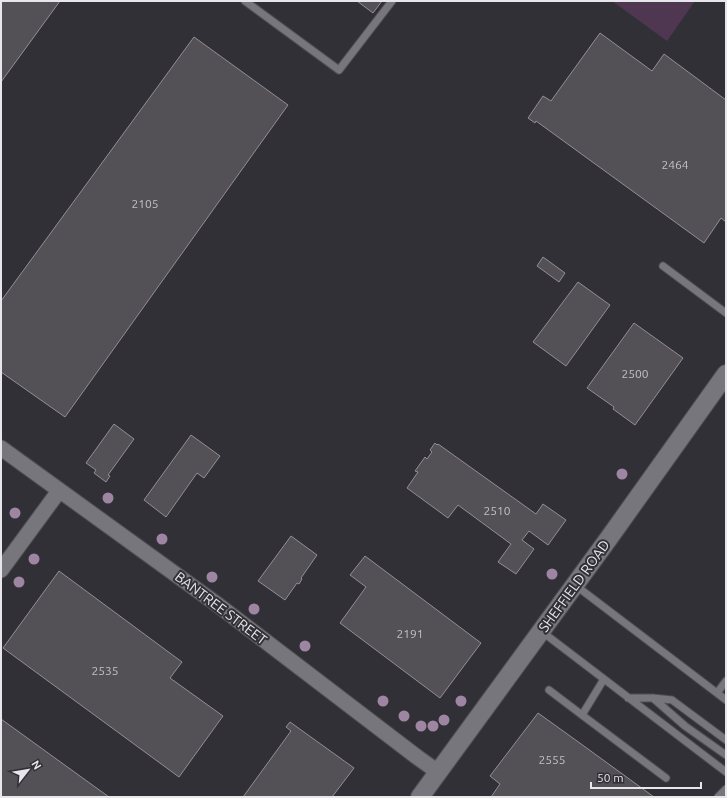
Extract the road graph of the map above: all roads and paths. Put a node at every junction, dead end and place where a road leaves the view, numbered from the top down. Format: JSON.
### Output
{"nodes":[{"id":1,"x":245,"y":1,"type":"edge"},
{"id":2,"x":392,"y":1,"type":"edge"},
{"id":3,"x":663,"y":266,"type":"dead end"},
{"id":4,"x":726,"y":314,"type":"edge"},
{"id":5,"x":726,"y":374,"type":"edge"},
{"id":6,"x":1,"y":448,"type":"edge"},
{"id":7,"x":59,"y":491,"type":"junction"},
{"id":8,"x":1,"y":570,"type":"edge"},
{"id":9,"x":575,"y":585,"type":"junction"},
{"id":10,"x":541,"y":631,"type":"junction"},
{"id":11,"x":604,"y":679,"type":"junction"},
{"id":12,"x":726,"y":681,"type":"edge"},
{"id":13,"x":549,"y":690,"type":"dead end"},
{"id":14,"x":717,"y":693,"type":"junction"},
{"id":15,"x":628,"y":698,"type":"junction"},
{"id":16,"x":654,"y":698,"type":"junction"},
{"id":17,"x":726,"y":700,"type":"edge"},
{"id":18,"x":582,"y":714,"type":"junction"},
{"id":19,"x":726,"y":740,"type":"edge"},
{"id":20,"x":726,"y":755,"type":"edge"},
{"id":21,"x":438,"y":772,"type":"junction"},
{"id":22,"x":726,"y":772,"type":"edge"},
{"id":23,"x":666,"y":778,"type":"dead end"},
{"id":24,"x":726,"y":789,"type":"edge"},
{"id":25,"x":420,"y":797,"type":"edge"},
{"id":26,"x":718,"y":797,"type":"edge"}],
"edges":[{"from":1,"to":2,"type":"lane"},
{"from":3,"to":4,"type":"lane"},
{"from":5,"to":9,"type":"street","name":"SHEFFIELD ROAD"},
{"from":6,"to":7,"type":"street","name":"BANTREE STREET"},
{"from":7,"to":8,"type":"street"},
{"from":7,"to":21,"type":"street","name":"BANTREE STREET"},
{"from":9,"to":10,"type":"street","name":"SHEFFIELD ROAD"},
{"from":9,"to":14,"type":"lane"},
{"from":10,"to":11,"type":"lane"},
{"from":10,"to":21,"type":"street","name":"SHEFFIELD ROAD"},
{"from":11,"to":15,"type":"lane"},
{"from":11,"to":18,"type":"lane"},
{"from":12,"to":14,"type":"lane"},
{"from":13,"to":18,"type":"lane"},
{"from":14,"to":17,"type":"lane"},
{"from":15,"to":16,"type":"lane"},
{"from":15,"to":22,"type":"lane"},
{"from":16,"to":19,"type":"lane"},
{"from":16,"to":20,"type":"lane"},
{"from":18,"to":23,"type":"lane"},
{"from":21,"to":25,"type":"street","name":"SHEFFIELD ROAD"},
{"from":24,"to":26,"type":"lane"}]}
